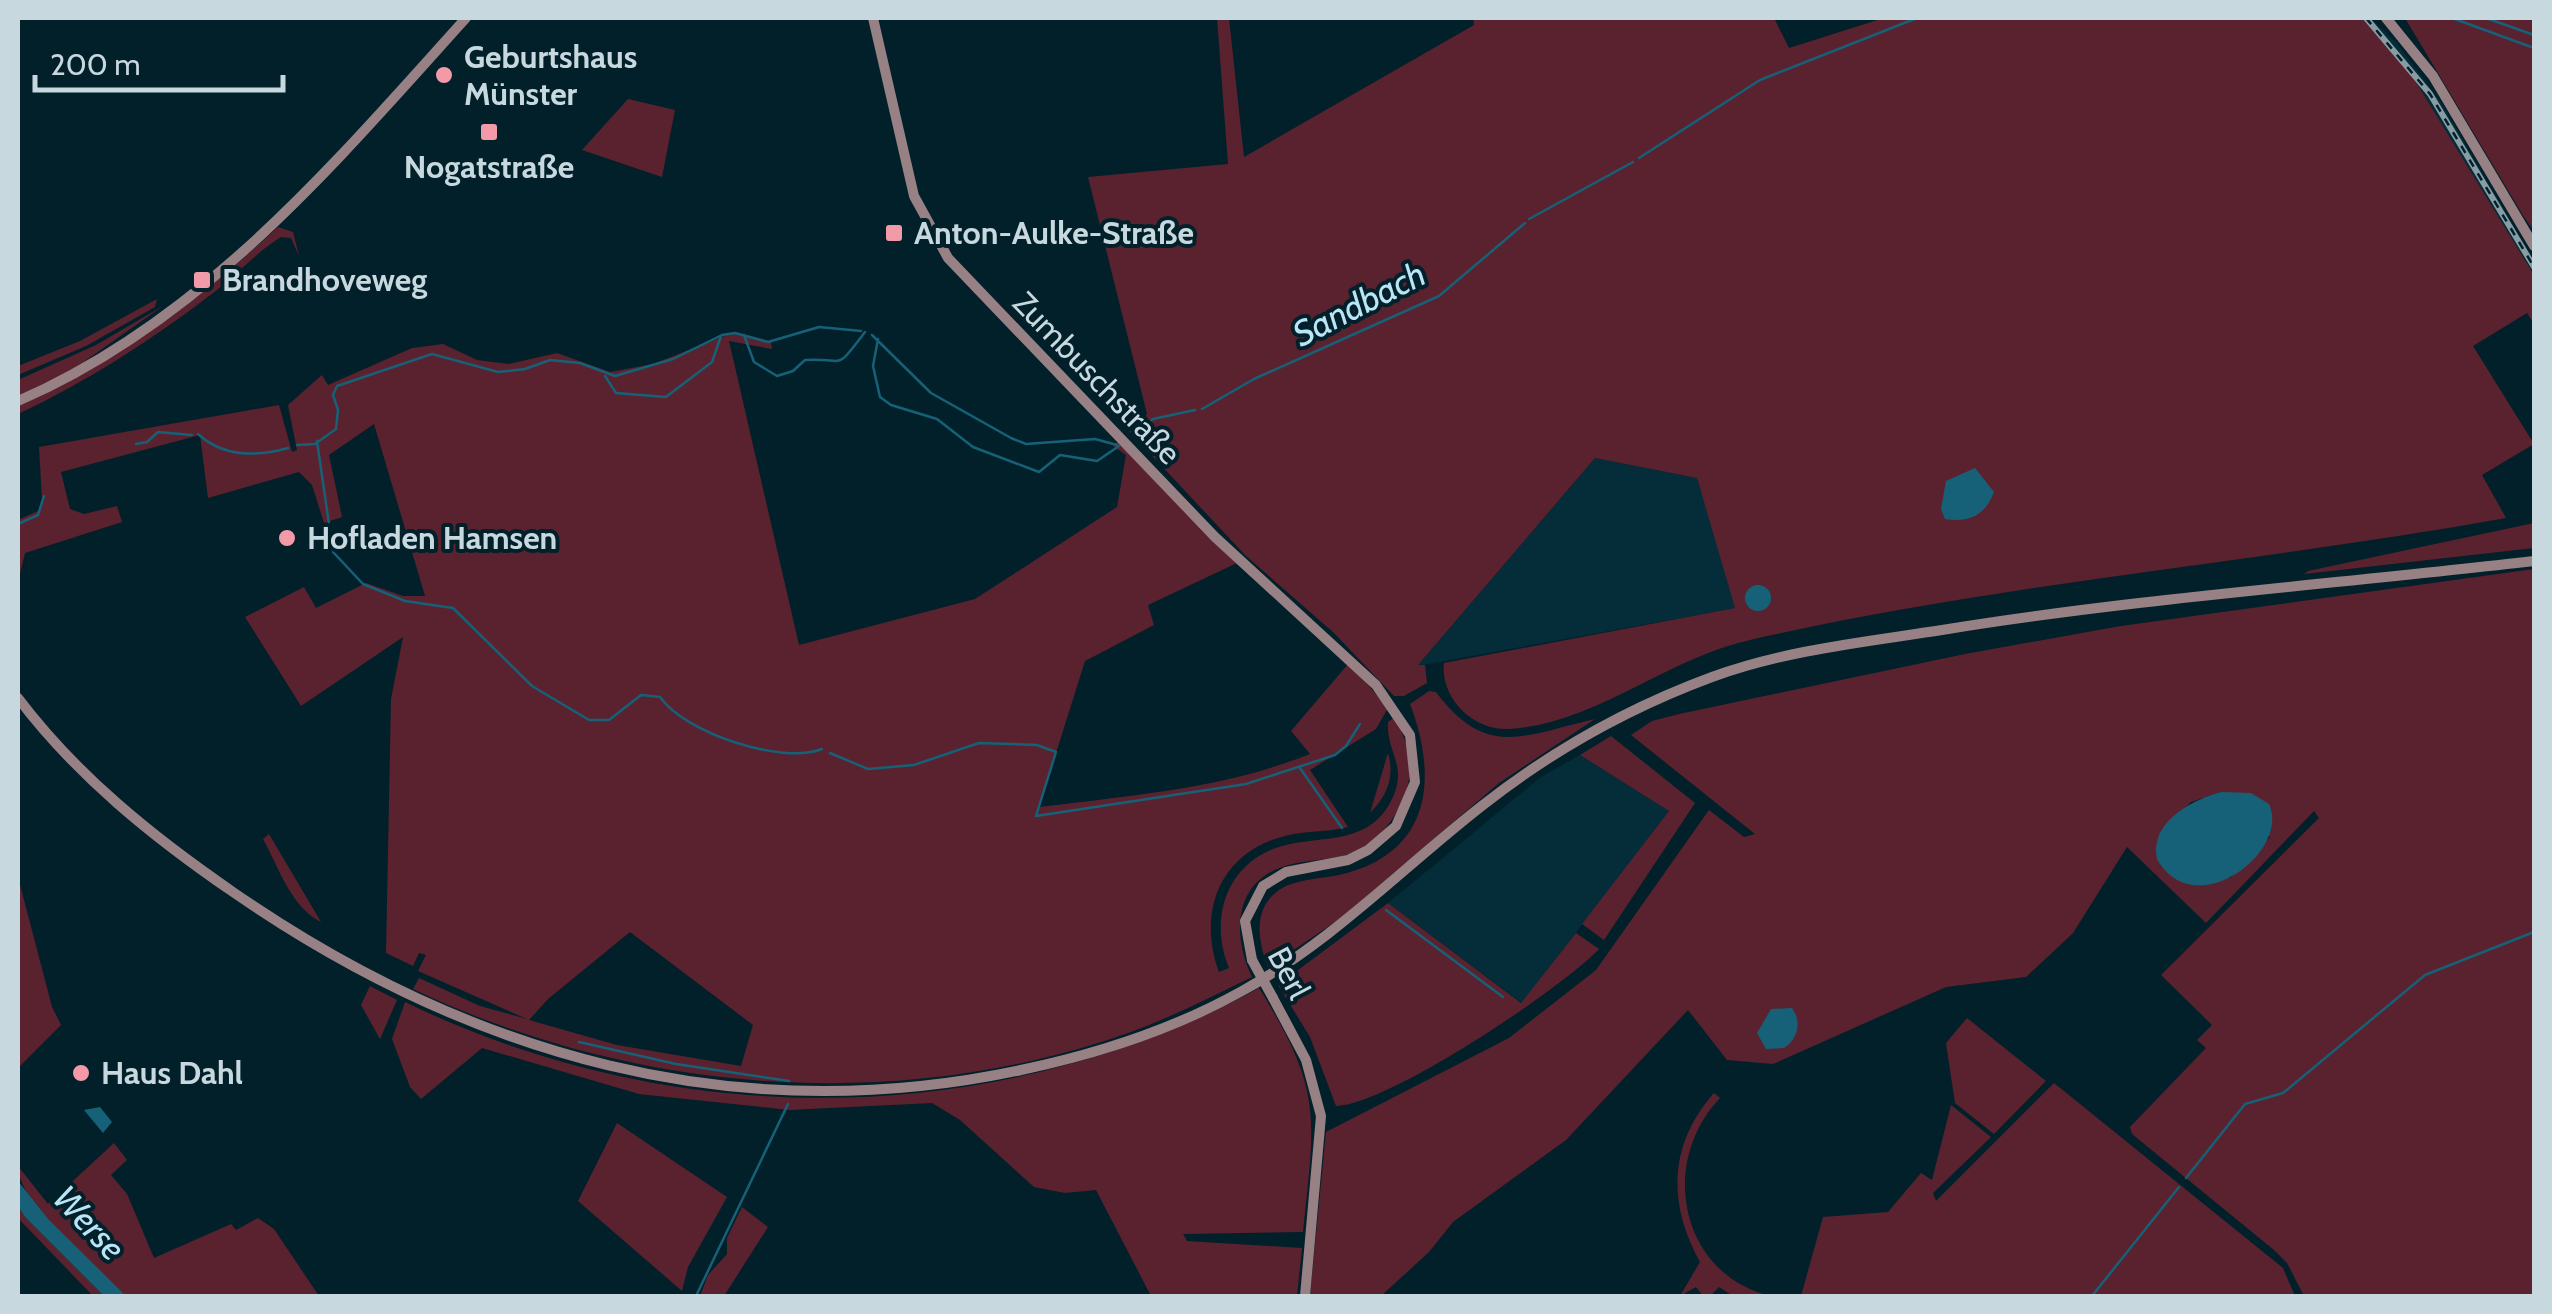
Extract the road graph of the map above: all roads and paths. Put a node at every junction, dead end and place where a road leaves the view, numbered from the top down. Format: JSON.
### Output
{"nodes":[{"id":1,"x":466,"y":18,"type":"edge"},
{"id":2,"x":873,"y":18,"type":"edge"},
{"id":3,"x":2386,"y":18,"type":"edge"},
{"id":4,"x":2534,"y":246,"type":"edge"},
{"id":5,"x":18,"y":401,"type":"edge"},
{"id":6,"x":2534,"y":561,"type":"edge"},
{"id":7,"x":18,"y":698,"type":"edge"},
{"id":8,"x":1396,"y":708,"type":"joint"},
{"id":9,"x":1305,"y":1296,"type":"edge"}],
"edges":[{"from":1,"to":5,"type":"main road"},
{"from":2,"to":8,"type":"main road","name":"Zumbuschstraße"},
{"from":3,"to":4,"type":"main road"},
{"from":6,"to":7,"type":"main road"},
{"from":8,"to":9,"type":"main road","name":"Berl","bridge":true}]}
